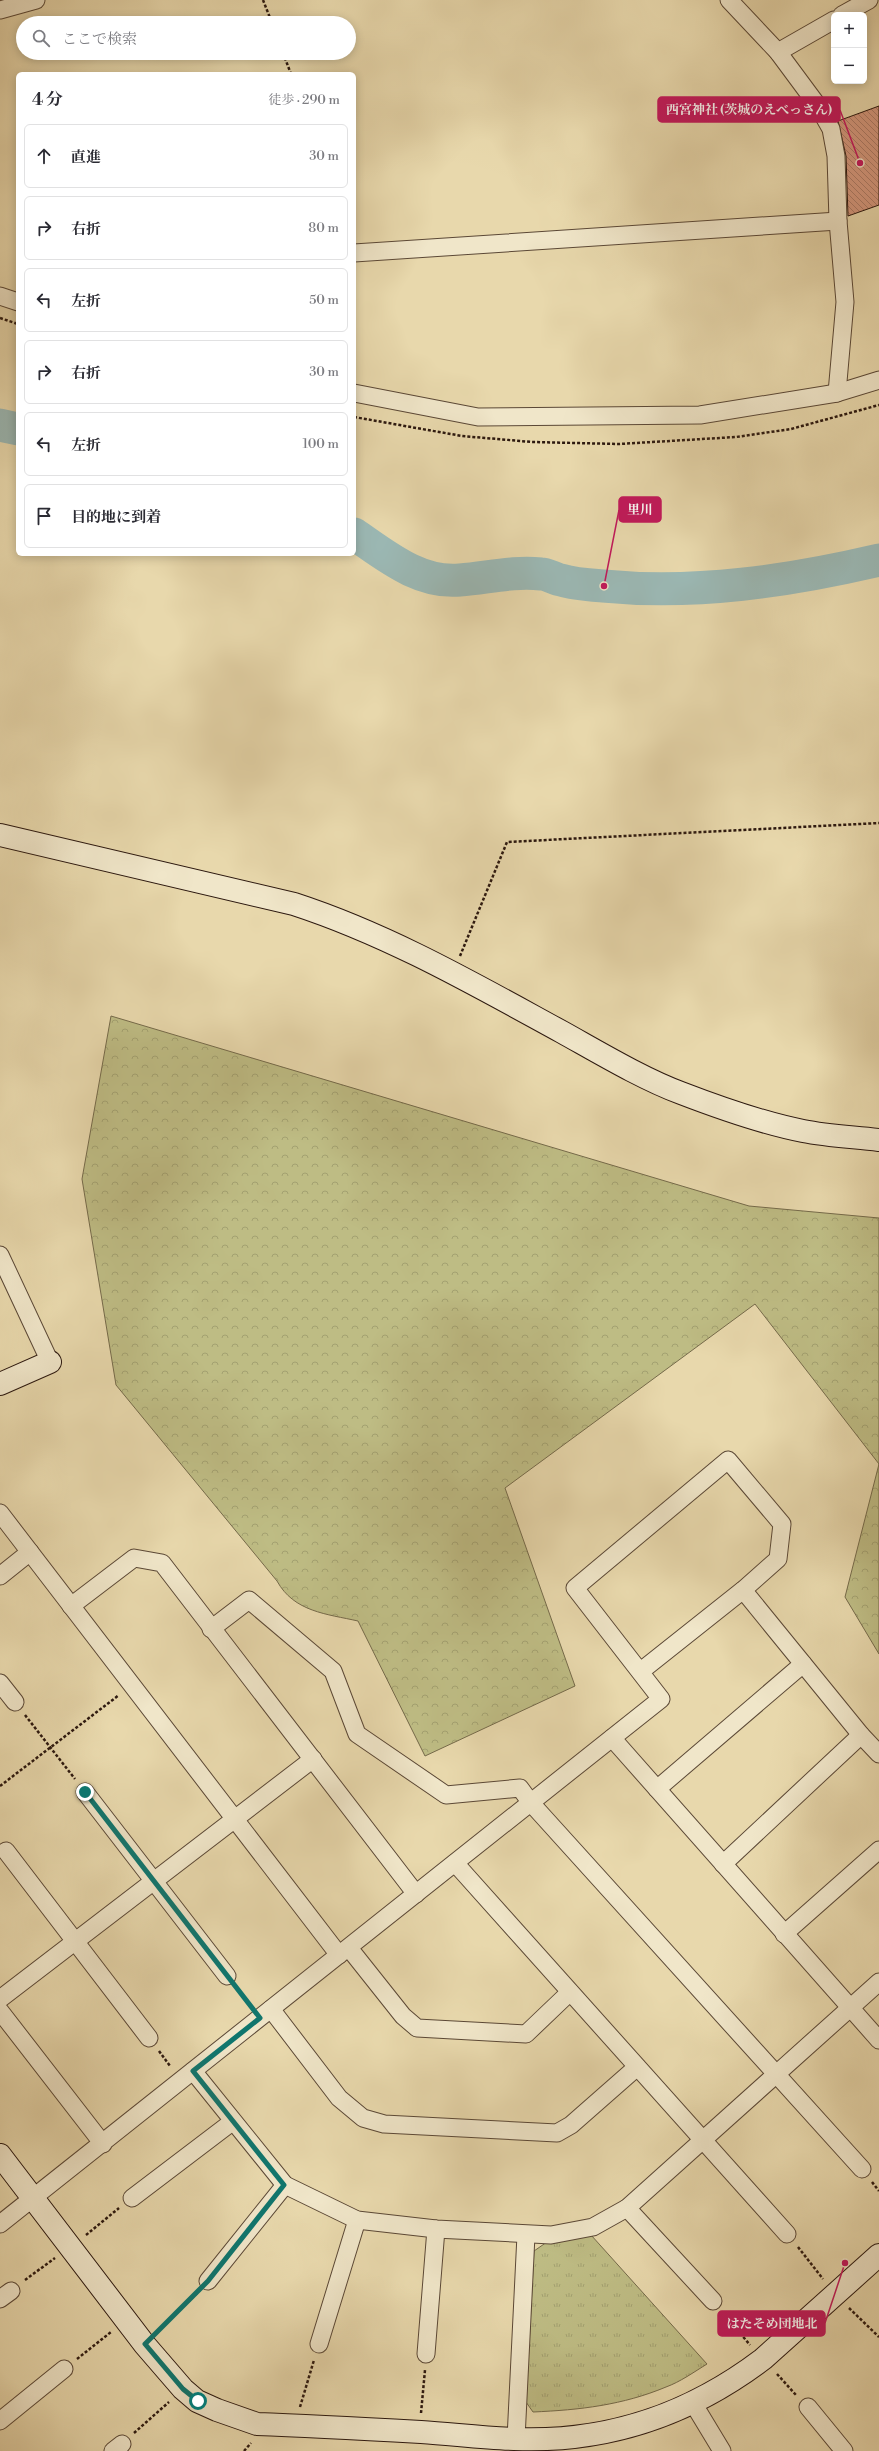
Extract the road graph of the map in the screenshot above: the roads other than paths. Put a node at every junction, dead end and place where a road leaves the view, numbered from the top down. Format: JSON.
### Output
{"nodes":[{"id":1,"x":36,"y":0,"type":"edge"},
{"id":2,"x":730,"y":0,"type":"edge"},
{"id":3,"x":869,"y":0,"type":"edge"},
{"id":4,"x":10,"y":6,"type":"edge"},
{"id":5,"x":847,"y":12,"type":"edge"},
{"id":6,"x":831,"y":22,"type":"edge"},
{"id":7,"x":778,"y":52,"type":"junction"},
{"id":8,"x":838,"y":221,"type":"junction"},
{"id":9,"x":356,"y":253,"type":"edge"},
{"id":10,"x":0,"y":296,"type":"edge"},
{"id":11,"x":16,"y":301,"type":"edge"},
{"id":12,"x":879,"y":380,"type":"edge"},
{"id":13,"x":356,"y":393,"type":"edge"},
{"id":14,"x":837,"y":393,"type":"junction"},
{"id":15,"x":0,"y":835,"type":"edge"},
{"id":16,"x":879,"y":1140,"type":"edge"},
{"id":17,"x":0,"y":1255,"type":"edge"},
{"id":18,"x":50,"y":1362,"type":"joint"},
{"id":19,"x":0,"y":1384,"type":"edge"},
{"id":20,"x":0,"y":1513,"type":"edge"},
{"id":21,"x":30,"y":1552,"type":"junction"},
{"id":22,"x":0,"y":1576,"type":"edge"},
{"id":23,"x":743,"y":1590,"type":"junction"},
{"id":24,"x":71,"y":1606,"type":"junction"},
{"id":25,"x":211,"y":1629,"type":"junction"},
{"id":26,"x":803,"y":1664,"type":"junction"},
{"id":27,"x":641,"y":1671,"type":"junction"},
{"id":28,"x":0,"y":1683,"type":"edge"},
{"id":29,"x":15,"y":1702,"type":"road end"},
{"id":30,"x":862,"y":1735,"type":"junction"},
{"id":31,"x":612,"y":1738,"type":"junction"},
{"id":32,"x":879,"y":1754,"type":"edge"},
{"id":33,"x":313,"y":1759,"type":"junction"},
{"id":34,"x":656,"y":1789,"type":"junction"},
{"id":35,"x":85,"y":1792,"type":"road end"},
{"id":36,"x":531,"y":1803,"type":"junction"},
{"id":37,"x":235,"y":1819,"type":"junction"},
{"id":38,"x":879,"y":1850,"type":"edge"},
{"id":39,"x":6,"y":1851,"type":"dead end"},
{"id":40,"x":455,"y":1863,"type":"junction"},
{"id":41,"x":722,"y":1864,"type":"junction"},
{"id":42,"x":154,"y":1881,"type":"junction"},
{"id":43,"x":416,"y":1894,"type":"junction"},
{"id":44,"x":784,"y":1934,"type":"junction"},
{"id":45,"x":75,"y":1941,"type":"junction"},
{"id":46,"x":344,"y":1951,"type":"junction"},
{"id":47,"x":227,"y":1976,"type":"road end"},
{"id":48,"x":879,"y":1982,"type":"edge"},
{"id":49,"x":570,"y":1992,"type":"junction"},
{"id":50,"x":0,"y":1999,"type":"edge"},
{"id":51,"x":850,"y":2008,"type":"junction"},
{"id":52,"x":0,"y":2011,"type":"edge"},
{"id":53,"x":266,"y":2014,"type":"junction"},
{"id":54,"x":149,"y":2038,"type":"road end"},
{"id":55,"x":879,"y":2040,"type":"edge"},
{"id":56,"x":637,"y":2067,"type":"junction"},
{"id":57,"x":777,"y":2074,"type":"junction"},
{"id":58,"x":187,"y":2076,"type":"junction"},
{"id":59,"x":232,"y":2122,"type":"junction"},
{"id":60,"x":702,"y":2139,"type":"junction"},
{"id":61,"x":103,"y":2144,"type":"junction"},
{"id":62,"x":0,"y":2155,"type":"edge"},
{"id":63,"x":862,"y":2169,"type":"dead end"},
{"id":64,"x":284,"y":2185,"type":"junction"},
{"id":65,"x":132,"y":2198,"type":"road end"},
{"id":66,"x":34,"y":2199,"type":"junction"},
{"id":67,"x":627,"y":2208,"type":"junction"},
{"id":68,"x":357,"y":2220,"type":"junction"},
{"id":69,"x":0,"y":2224,"type":"edge"},
{"id":70,"x":436,"y":2229,"type":"junction"},
{"id":71,"x":788,"y":2234,"type":"road end"},
{"id":72,"x":526,"y":2235,"type":"junction"},
{"id":73,"x":879,"y":2255,"type":"edge"},
{"id":74,"x":208,"y":2281,"type":"road end"},
{"id":75,"x":713,"y":2301,"type":"road end"},
{"id":76,"x":319,"y":2344,"type":"road end"},
{"id":77,"x":426,"y":2354,"type":"road end"},
{"id":78,"x":64,"y":2369,"type":"road end"},
{"id":79,"x":693,"y":2403,"type":"junction"},
{"id":80,"x":808,"y":2407,"type":"road end"},
{"id":81,"x":0,"y":2421,"type":"edge"},
{"id":82,"x":516,"y":2439,"type":"junction"},
{"id":83,"x":722,"y":2451,"type":"edge"},
{"id":84,"x":844,"y":2451,"type":"edge"}],
"edges":[{"from":1,"to":4,"type":"street"},
{"from":2,"to":7,"type":"street"},
{"from":3,"to":5,"type":"street"},
{"from":6,"to":7,"type":"street"},
{"from":7,"to":8,"type":"street"},
{"from":8,"to":9,"type":"street"},
{"from":8,"to":14,"type":"street"},
{"from":10,"to":11,"type":"street"},
{"from":12,"to":14,"type":"street"},
{"from":13,"to":14,"type":"street"},
{"from":15,"to":16,"type":"street"},
{"from":17,"to":18,"type":"street"},
{"from":18,"to":19,"type":"street"},
{"from":20,"to":21,"type":"street"},
{"from":21,"to":22,"type":"street"},
{"from":21,"to":24,"type":"street"},
{"from":23,"to":26,"type":"street"},
{"from":23,"to":27,"type":"street"},
{"from":23,"to":27,"type":"street"},
{"from":24,"to":25,"type":"street"},
{"from":24,"to":37,"type":"street"},
{"from":25,"to":33,"type":"street"},
{"from":25,"to":36,"type":"street"},
{"from":26,"to":30,"type":"street"},
{"from":26,"to":34,"type":"street"},
{"from":27,"to":31,"type":"street"},
{"from":28,"to":29,"type":"street"},
{"from":30,"to":32,"type":"street"},
{"from":30,"to":41,"type":"street"},
{"from":31,"to":34,"type":"street"},
{"from":31,"to":36,"type":"street"},
{"from":33,"to":37,"type":"street"},
{"from":33,"to":43,"type":"street"},
{"from":34,"to":41,"type":"street"},
{"from":35,"to":42,"type":"street"},
{"from":36,"to":40,"type":"street"},
{"from":36,"to":57,"type":"street"},
{"from":37,"to":42,"type":"street"},
{"from":37,"to":46,"type":"street"},
{"from":38,"to":44,"type":"street"},
{"from":39,"to":45,"type":"street"},
{"from":40,"to":43,"type":"street"},
{"from":40,"to":49,"type":"street"},
{"from":41,"to":44,"type":"street"},
{"from":42,"to":45,"type":"street"},
{"from":42,"to":47,"type":"street"},
{"from":43,"to":46,"type":"street"},
{"from":44,"to":51,"type":"street"},
{"from":45,"to":50,"type":"street"},
{"from":45,"to":54,"type":"street"},
{"from":46,"to":49,"type":"street"},
{"from":46,"to":53,"type":"street"},
{"from":48,"to":51,"type":"street"},
{"from":49,"to":56,"type":"street"},
{"from":51,"to":55,"type":"street"},
{"from":51,"to":57,"type":"street"},
{"from":52,"to":61,"type":"street"},
{"from":53,"to":56,"type":"street"},
{"from":53,"to":58,"type":"street"},
{"from":56,"to":60,"type":"street"},
{"from":57,"to":60,"type":"street"},
{"from":57,"to":63,"type":"street"},
{"from":58,"to":59,"type":"street"},
{"from":58,"to":61,"type":"street"},
{"from":59,"to":64,"type":"street"},
{"from":59,"to":65,"type":"street"},
{"from":60,"to":67,"type":"street"},
{"from":60,"to":71,"type":"street"},
{"from":61,"to":66,"type":"street"},
{"from":62,"to":66,"type":"street"},
{"from":64,"to":68,"type":"street"},
{"from":64,"to":74,"type":"street"},
{"from":66,"to":69,"type":"street"},
{"from":66,"to":82,"type":"street"},
{"from":67,"to":72,"type":"street"},
{"from":67,"to":75,"type":"street"},
{"from":68,"to":70,"type":"street"},
{"from":68,"to":76,"type":"street"},
{"from":70,"to":72,"type":"street"},
{"from":70,"to":77,"type":"street"},
{"from":72,"to":82,"type":"street"},
{"from":73,"to":79,"type":"street"},
{"from":78,"to":81,"type":"street"},
{"from":79,"to":82,"type":"street"},
{"from":79,"to":83,"type":"street"},
{"from":80,"to":84,"type":"street"}]}
